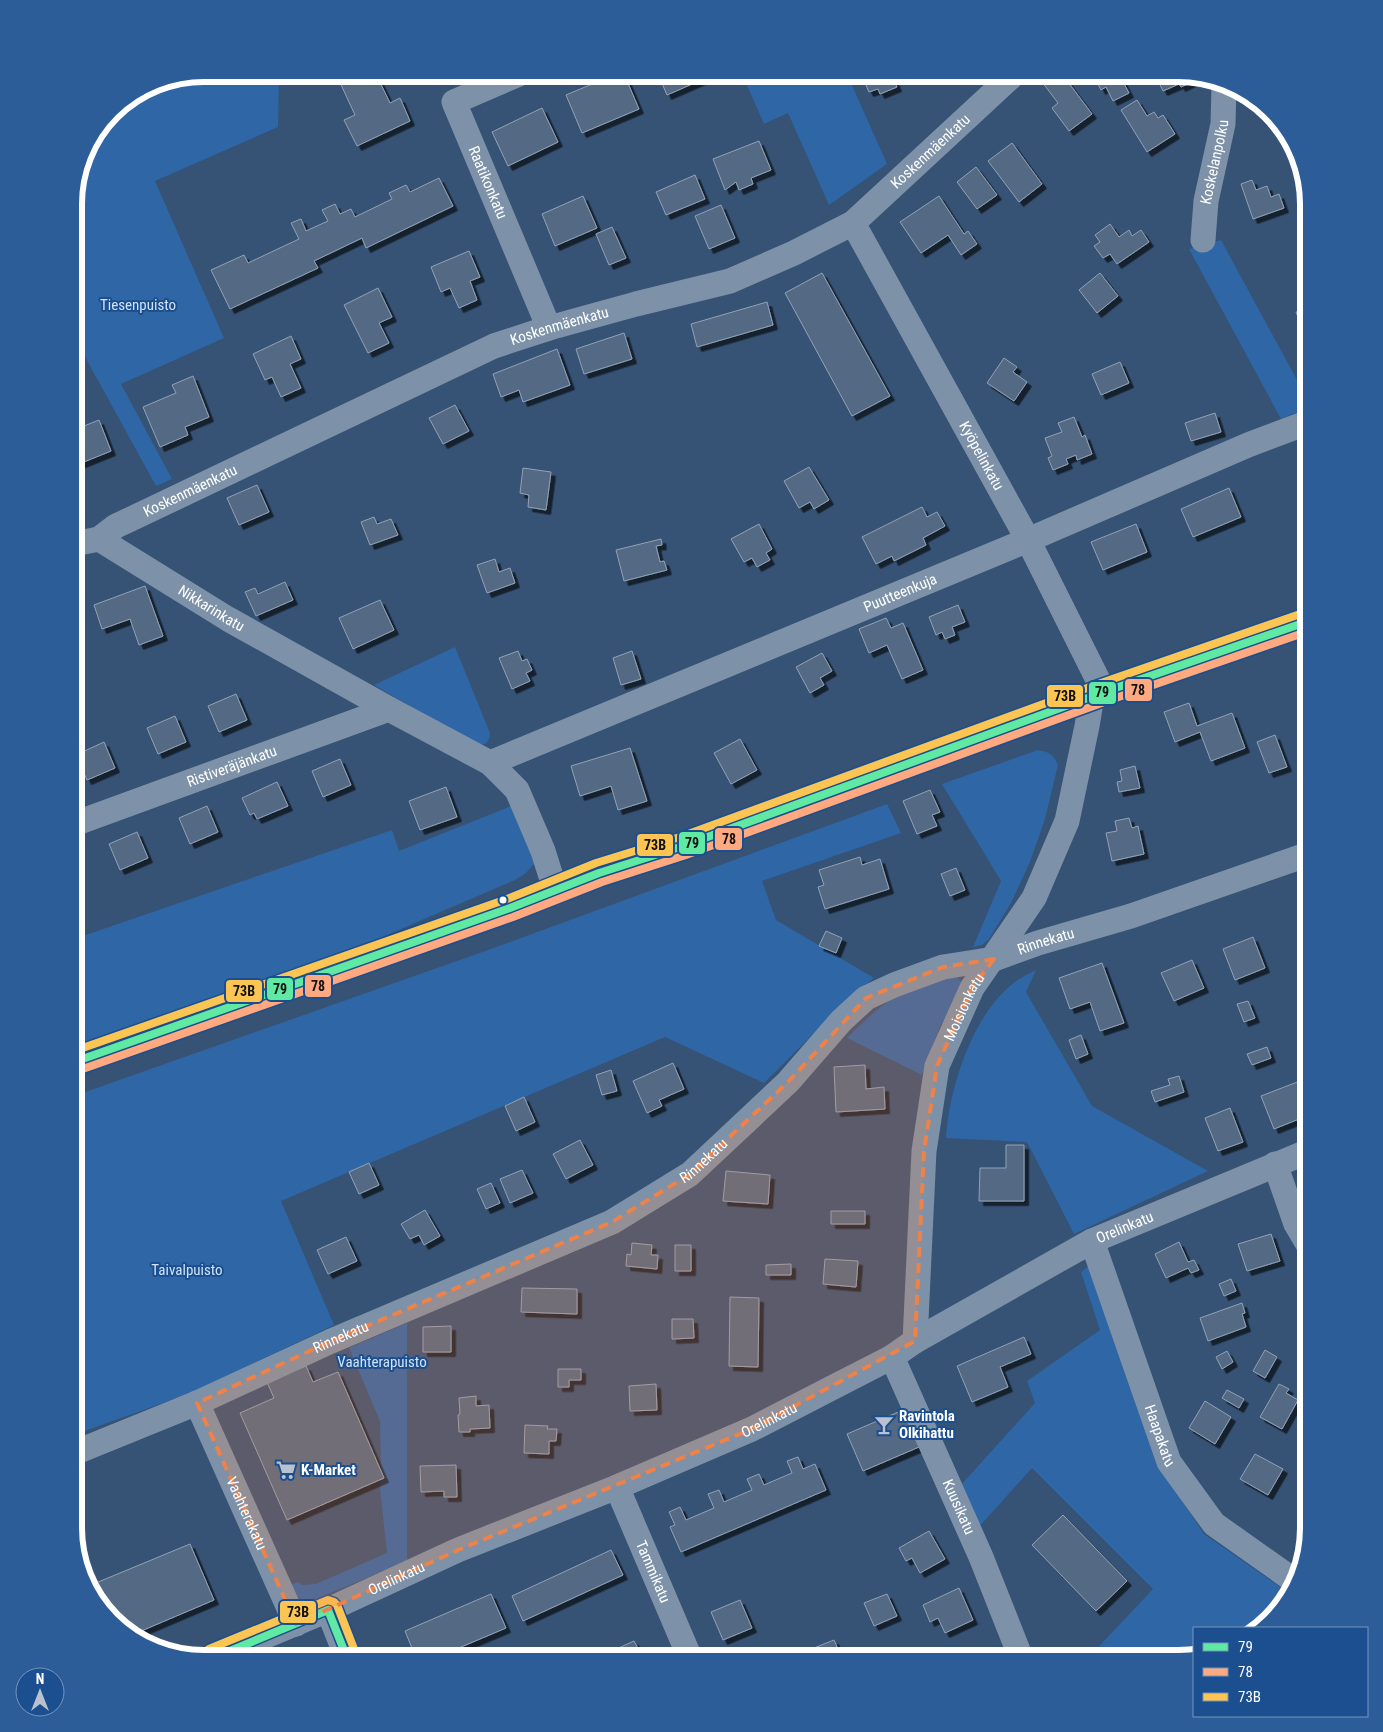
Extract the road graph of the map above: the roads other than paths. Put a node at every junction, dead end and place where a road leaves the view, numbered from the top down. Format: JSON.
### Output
{"nodes":[{"id":1,"x":498,"y":83,"type":"edge"},
{"id":2,"x":1004,"y":83,"type":"edge"},
{"id":3,"x":1224,"y":92,"type":"edge"},
{"id":4,"x":853,"y":224,"type":"junction"},
{"id":5,"x":1203,"y":240,"type":"dead end"},
{"id":6,"x":550,"y":328,"type":"junction"},
{"id":7,"x":1300,"y":425,"type":"edge"},
{"id":8,"x":99,"y":539,"type":"junction"},
{"id":9,"x":1028,"y":540,"type":"junction"},
{"id":10,"x":83,"y":542,"type":"edge"},
{"id":11,"x":1300,"y":623,"type":"edge"},
{"id":12,"x":1098,"y":694,"type":"junction"},
{"id":13,"x":389,"y":709,"type":"junction"},
{"id":14,"x":490,"y":763,"type":"junction"},
{"id":15,"x":83,"y":821,"type":"edge"},
{"id":16,"x":1300,"y":857,"type":"edge"},
{"id":17,"x":555,"y":889,"type":"junction"},
{"id":18,"x":994,"y":959,"type":"junction"},
{"id":19,"x":82,"y":1059,"type":"edge"},
{"id":20,"x":1300,"y":1154,"type":"edge"},
{"id":21,"x":1275,"y":1164,"type":"junction"},
{"id":22,"x":1300,"y":1231,"type":"edge"},
{"id":23,"x":1092,"y":1241,"type":"junction"},
{"id":24,"x":916,"y":1341,"type":"junction"},
{"id":25,"x":892,"y":1356,"type":"junction"},
{"id":26,"x":197,"y":1403,"type":"junction"},
{"id":27,"x":82,"y":1450,"type":"edge"},
{"id":28,"x":617,"y":1487,"type":"junction"},
{"id":29,"x":1290,"y":1578,"type":"edge"},
{"id":30,"x":328,"y":1610,"type":"junction"},
{"id":31,"x":296,"y":1624,"type":"junction"},
{"id":32,"x":233,"y":1650,"type":"edge"},
{"id":33,"x":344,"y":1650,"type":"edge"},
{"id":34,"x":687,"y":1650,"type":"edge"},
{"id":35,"x":1017,"y":1650,"type":"edge"}],
"edges":[{"from":1,"to":6,"type":"street","name":"Raatikonkatu"},
{"from":2,"to":4,"type":"street","name":"Koskenmäenkatu"},
{"from":3,"to":5,"type":"street","name":"Koskelanpolku"},
{"from":4,"to":6,"type":"street","name":"Koskenmäenkatu"},
{"from":4,"to":9,"type":"street","name":"Kyöpelinkatu"},
{"from":6,"to":8,"type":"street","name":"Koskenmäenkatu"},
{"from":7,"to":9,"type":"street","name":"Puutteenkuja"},
{"from":8,"to":10,"type":"street","name":"Koskenmäenkatu"},
{"from":8,"to":13,"type":"street","name":"Nikkarinkatu"},
{"from":9,"to":12,"type":"street","name":"Kyöpelinkatu"},
{"from":9,"to":14,"type":"street","name":"Puutteenkuja"},
{"from":11,"to":12,"type":"main road"},
{"from":12,"to":17,"type":"main road"},
{"from":12,"to":18,"type":"street","name":"Moisionkatu"},
{"from":13,"to":14,"type":"street","name":"Nikkarinkatu"},
{"from":13,"to":15,"type":"street","name":"Ristiveräjänkatu"},
{"from":14,"to":17,"type":"street","name":"Nikkarinkatu"},
{"from":16,"to":18,"type":"street","name":"Rinnekatu"},
{"from":17,"to":19,"type":"main road"},
{"from":18,"to":24,"type":"street","name":"Moisionkatu"},
{"from":18,"to":26,"type":"street","name":"Rinnekatu"},
{"from":20,"to":21,"type":"street","name":"Orelinkatu"},
{"from":21,"to":22,"type":"street"},
{"from":21,"to":23,"type":"street","name":"Orelinkatu"},
{"from":23,"to":24,"type":"street","name":"Orelinkatu"},
{"from":23,"to":29,"type":"street","name":"Haapakatu"},
{"from":24,"to":25,"type":"street","name":"Orelinkatu"},
{"from":25,"to":28,"type":"street","name":"Orelinkatu"},
{"from":25,"to":35,"type":"street","name":"Kuusikatu"},
{"from":26,"to":27,"type":"street","name":"Rinnekatu"},
{"from":26,"to":31,"type":"street","name":"Vaahterakatu"},
{"from":28,"to":30,"type":"street","name":"Orelinkatu"},
{"from":28,"to":34,"type":"street","name":"Tammikatu"},
{"from":30,"to":31,"type":"street","name":"Orelinkatu"},
{"from":30,"to":33,"type":"street"},
{"from":31,"to":32,"type":"street","name":"Orelinkatu"}]}
